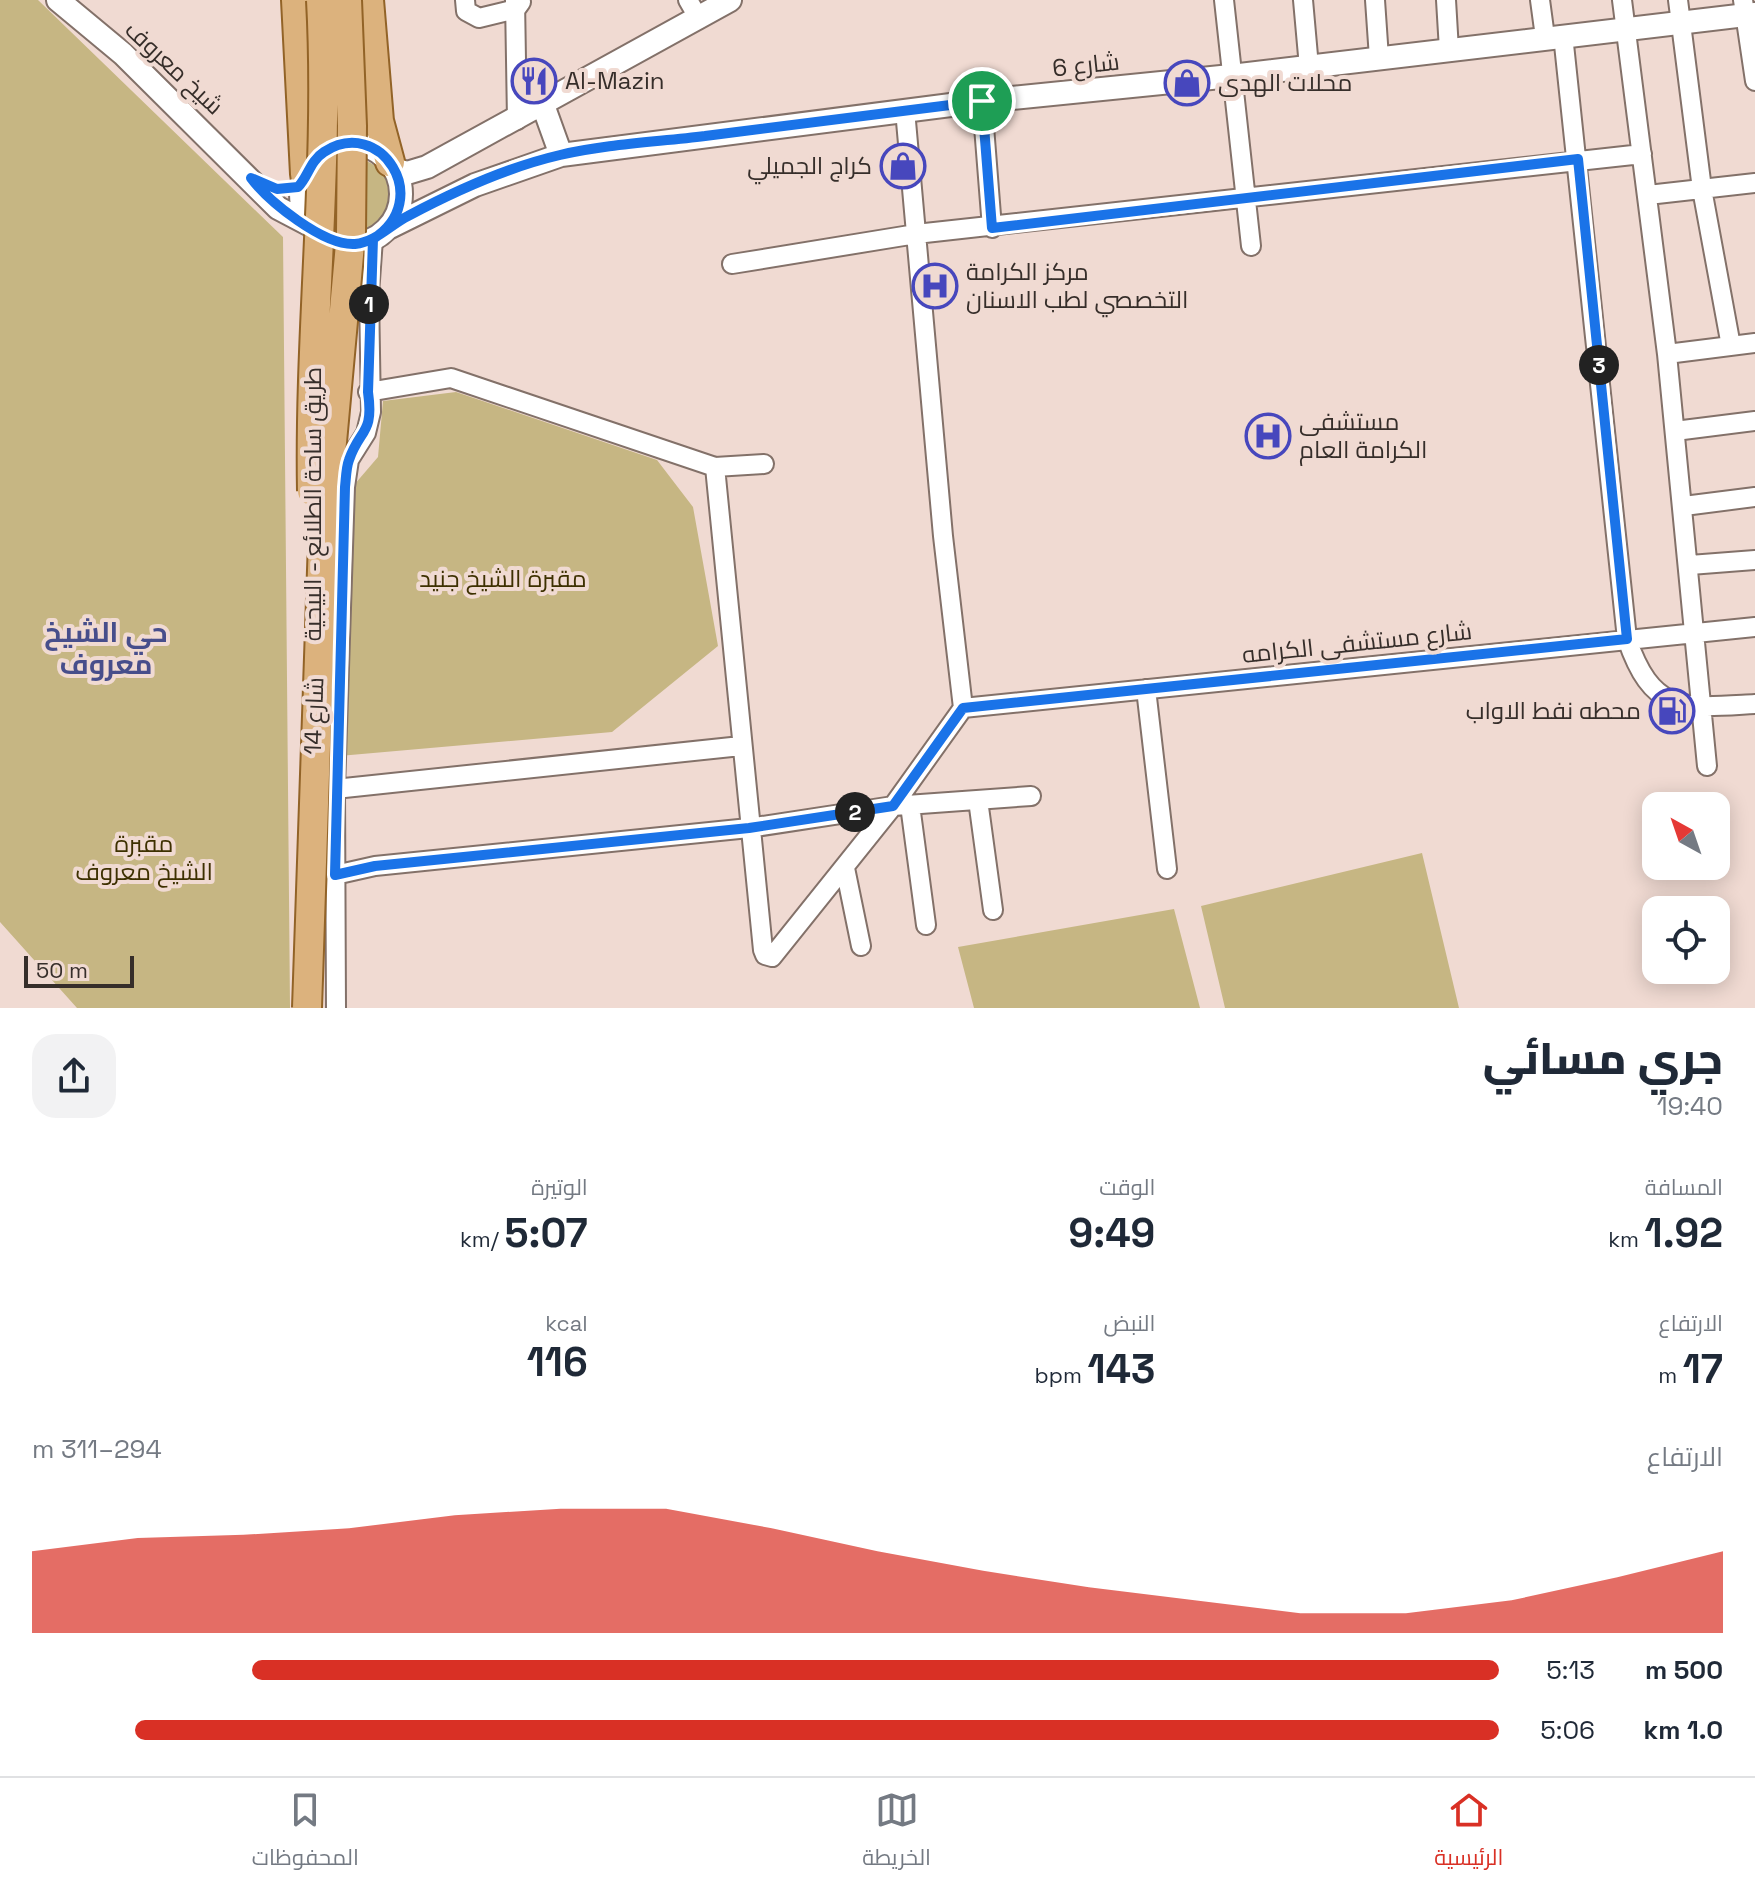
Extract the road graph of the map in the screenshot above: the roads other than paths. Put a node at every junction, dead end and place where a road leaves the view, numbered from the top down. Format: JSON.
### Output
{"nodes":[{"id":1,"x":58,"y":0,"type":"edge"},
{"id":2,"x":296,"y":0,"type":"edge"},
{"id":3,"x":321,"y":0,"type":"edge"},
{"id":4,"x":347,"y":0,"type":"edge"},
{"id":5,"x":369,"y":0,"type":"edge"},
{"id":6,"x":465,"y":0,"type":"edge"},
{"id":7,"x":730,"y":0,"type":"edge"},
{"id":8,"x":1224,"y":0,"type":"edge"},
{"id":9,"x":1303,"y":0,"type":"edge"},
{"id":10,"x":1375,"y":0,"type":"edge"},
{"id":11,"x":1446,"y":0,"type":"edge"},
{"id":12,"x":1540,"y":0,"type":"edge"},
{"id":13,"x":1622,"y":0,"type":"edge"},
{"id":14,"x":1678,"y":0,"type":"edge"},
{"id":15,"x":518,"y":3,"type":"edge"},
{"id":16,"x":689,"y":5,"type":"edge"},
{"id":17,"x":1748,"y":9,"type":"edge"},
{"id":18,"x":1681,"y":23,"type":"junction"},
{"id":19,"x":1626,"y":28,"type":"junction"},
{"id":20,"x":1554,"y":36,"type":"junction"},
{"id":21,"x":1449,"y":50,"type":"junction"},
{"id":22,"x":1379,"y":58,"type":"junction"},
{"id":23,"x":1309,"y":67,"type":"junction"},
{"id":24,"x":1231,"y":76,"type":"junction"},
{"id":25,"x":1755,"y":81,"type":"edge"},
{"id":26,"x":982,"y":101,"type":"junction"},
{"id":27,"x":543,"y":105,"type":"junction"},
{"id":28,"x":905,"y":110,"type":"junction"},
{"id":29,"x":517,"y":120,"type":"junction"},
{"id":30,"x":1642,"y":154,"type":"junction"},
{"id":31,"x":561,"y":155,"type":"junction"},
{"id":32,"x":1578,"y":159,"type":"junction"},
{"id":33,"x":392,"y":166,"type":"junction"},
{"id":34,"x":251,"y":178,"type":"junction"},
{"id":35,"x":304,"y":178,"type":"junction"},
{"id":36,"x":1755,"y":183,"type":"edge"},
{"id":37,"x":1702,"y":189,"type":"junction"},
{"id":38,"x":1648,"y":195,"type":"junction"},
{"id":39,"x":1243,"y":196,"type":"junction"},
{"id":40,"x":316,"y":228,"type":"junction"},
{"id":41,"x":992,"y":228,"type":"junction"},
{"id":42,"x":381,"y":233,"type":"junction"},
{"id":43,"x":916,"y":234,"type":"junction"},
{"id":44,"x":1251,"y":246,"type":"dead end"},
{"id":45,"x":732,"y":264,"type":"dead end"},
{"id":46,"x":1755,"y":343,"type":"edge"},
{"id":47,"x":1731,"y":346,"type":"junction"},
{"id":48,"x":1667,"y":354,"type":"junction"},
{"id":49,"x":368,"y":392,"type":"junction"},
{"id":50,"x":1755,"y":421,"type":"edge"},
{"id":51,"x":1675,"y":431,"type":"junction"},
{"id":52,"x":764,"y":464,"type":"dead end"},
{"id":53,"x":715,"y":467,"type":"junction"},
{"id":54,"x":1755,"y":497,"type":"edge"},
{"id":55,"x":1684,"y":506,"type":"junction"},
{"id":56,"x":1755,"y":560,"type":"edge"},
{"id":57,"x":1690,"y":565,"type":"junction"},
{"id":58,"x":1755,"y":627,"type":"edge"},
{"id":59,"x":1693,"y":633,"type":"junction"},
{"id":60,"x":1627,"y":639,"type":"junction"},
{"id":61,"x":1146,"y":689,"type":"junction"},
{"id":62,"x":1755,"y":704,"type":"edge"},
{"id":63,"x":1701,"y":707,"type":"junction"},
{"id":64,"x":963,"y":708,"type":"junction"},
{"id":65,"x":741,"y":746,"type":"junction"},
{"id":66,"x":1707,"y":766,"type":"dead end"},
{"id":67,"x":335,"y":789,"type":"junction"},
{"id":68,"x":1031,"y":796,"type":"dead end"},
{"id":69,"x":978,"y":800,"type":"junction"},
{"id":70,"x":902,"y":805,"type":"junction"},
{"id":71,"x":749,"y":828,"type":"junction"},
{"id":72,"x":845,"y":868,"type":"junction"},
{"id":73,"x":1167,"y":869,"type":"dead end"},
{"id":74,"x":335,"y":875,"type":"junction"},
{"id":75,"x":993,"y":910,"type":"dead end"},
{"id":76,"x":926,"y":925,"type":"dead end"},
{"id":77,"x":861,"y":946,"type":"dead end"},
{"id":78,"x":306,"y":1008,"type":"edge"},
{"id":79,"x":336,"y":1008,"type":"edge"}],
"edges":[{"from":1,"to":34,"type":"street","name":"شیخ معروف"},
{"from":2,"to":35,"type":"main road"},
{"from":3,"to":78,"type":"main road","name":"طريق ساحة الطلائع - البيجية","bridge":true},
{"from":4,"to":78,"type":"main road","name":"طريق ساحة الطلائع - البيجية","bridge":true},
{"from":5,"to":33,"type":"main road"},
{"from":6,"to":15,"type":"street"},
{"from":7,"to":16,"type":"street"},
{"from":8,"to":24,"type":"street"},
{"from":9,"to":23,"type":"street"},
{"from":10,"to":22,"type":"street"},
{"from":11,"to":21,"type":"street"},
{"from":12,"to":20,"type":"street"},
{"from":13,"to":19,"type":"street"},
{"from":14,"to":18,"type":"street"},
{"from":15,"to":29,"type":"street"},
{"from":16,"to":27,"type":"street"},
{"from":17,"to":18,"type":"street","name":"شارع 6"},
{"from":17,"to":25,"type":"street"},
{"from":18,"to":19,"type":"street","name":"شارع 6"},
{"from":18,"to":37,"type":"street"},
{"from":19,"to":20,"type":"street","name":"شارع 6"},
{"from":19,"to":30,"type":"street"},
{"from":20,"to":21,"type":"street","name":"شارع 6"},
{"from":20,"to":32,"type":"street"},
{"from":21,"to":22,"type":"street","name":"شارع 6"},
{"from":22,"to":23,"type":"street","name":"شارع 6"},
{"from":23,"to":24,"type":"street","name":"شارع 6"},
{"from":24,"to":26,"type":"street","name":"شارع 6"},
{"from":24,"to":39,"type":"street"},
{"from":26,"to":28,"type":"street","name":"شارع 6"},
{"from":26,"to":41,"type":"street"},
{"from":27,"to":29,"type":"street"},
{"from":27,"to":31,"type":"street"},
{"from":28,"to":31,"type":"street","name":"شارع 6"},
{"from":28,"to":43,"type":"street"},
{"from":29,"to":33,"type":"street"},
{"from":30,"to":32,"type":"street"},
{"from":30,"to":38,"type":"street"},
{"from":31,"to":42,"type":"street","name":"شارع 6"},
{"from":32,"to":39,"type":"street"},
{"from":32,"to":60,"type":"street"},
{"from":33,"to":35,"type":"street"},
{"from":33,"to":42,"type":"street"},
{"from":34,"to":35,"type":"street"},
{"from":34,"to":40,"type":"street","name":"شیخ معروف"},
{"from":35,"to":40,"type":"street"},
{"from":36,"to":37,"type":"street"},
{"from":37,"to":38,"type":"street"},
{"from":37,"to":47,"type":"street"},
{"from":38,"to":48,"type":"street"},
{"from":39,"to":41,"type":"street"},
{"from":39,"to":44,"type":"street"},
{"from":40,"to":42,"type":"street"},
{"from":41,"to":43,"type":"street"},
{"from":42,"to":49,"type":"street","name":"شارع 14"},
{"from":43,"to":45,"type":"street"},
{"from":43,"to":64,"type":"street"},
{"from":46,"to":47,"type":"street"},
{"from":47,"to":48,"type":"street"},
{"from":48,"to":51,"type":"street"},
{"from":49,"to":53,"type":"street"},
{"from":49,"to":67,"type":"street","name":"شارع 14"},
{"from":50,"to":51,"type":"street"},
{"from":51,"to":55,"type":"street"},
{"from":52,"to":53,"type":"street"},
{"from":53,"to":65,"type":"street"},
{"from":54,"to":55,"type":"street"},
{"from":55,"to":57,"type":"street"},
{"from":56,"to":57,"type":"street"},
{"from":57,"to":59,"type":"street"},
{"from":58,"to":59,"type":"street","name":"شارع مستشفى الكرامه"},
{"from":59,"to":60,"type":"street","name":"شارع مستشفى الكرامه"},
{"from":59,"to":63,"type":"street"},
{"from":60,"to":61,"type":"street","name":"شارع مستشفى الكرامه"},
{"from":60,"to":63,"type":"street"},
{"from":61,"to":64,"type":"street","name":"شارع مستشفى الكرامه"},
{"from":61,"to":73,"type":"street"},
{"from":62,"to":63,"type":"street"},
{"from":63,"to":66,"type":"street"},
{"from":64,"to":70,"type":"street"},
{"from":65,"to":67,"type":"street"},
{"from":65,"to":71,"type":"street"},
{"from":67,"to":74,"type":"street","name":"شارع 14"},
{"from":68,"to":69,"type":"street"},
{"from":69,"to":70,"type":"street"},
{"from":69,"to":75,"type":"street"},
{"from":70,"to":71,"type":"street"},
{"from":70,"to":72,"type":"street"},
{"from":70,"to":76,"type":"street"},
{"from":71,"to":72,"type":"street"},
{"from":71,"to":74,"type":"street"},
{"from":72,"to":77,"type":"street"},
{"from":74,"to":79,"type":"street","name":"شارع 14"}]}
